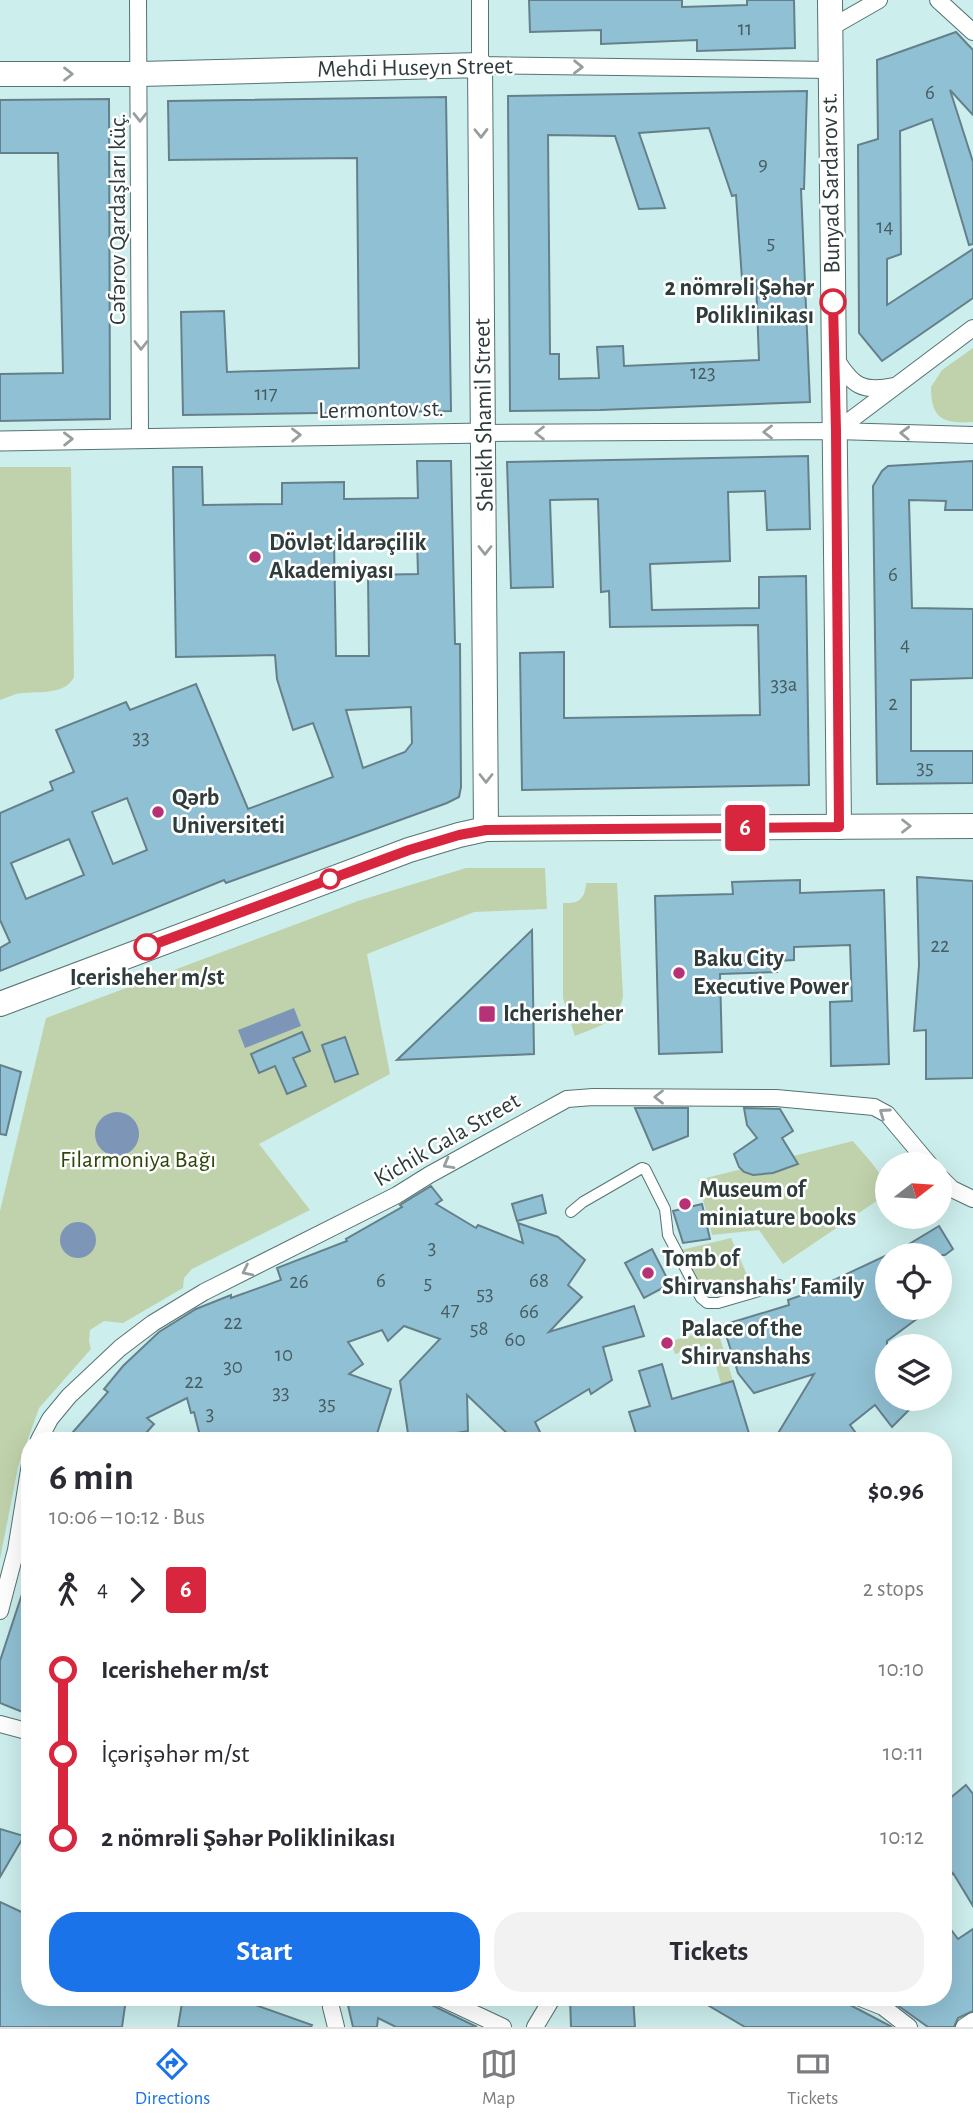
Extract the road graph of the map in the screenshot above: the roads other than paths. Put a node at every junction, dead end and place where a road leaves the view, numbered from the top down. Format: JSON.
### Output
{"nodes":[{"id":1,"x":138,"y":0,"type":"edge"},
{"id":2,"x":480,"y":0,"type":"edge"},
{"id":3,"x":830,"y":0,"type":"edge"},
{"id":4,"x":879,"y":0,"type":"edge"},
{"id":5,"x":939,"y":0,"type":"edge"},
{"id":6,"x":830,"y":28,"type":"junction"},
{"id":7,"x":973,"y":32,"type":"edge"},
{"id":8,"x":480,"y":65,"type":"junction"},
{"id":9,"x":830,"y":70,"type":"junction"},
{"id":10,"x":0,"y":74,"type":"edge"},
{"id":11,"x":140,"y":74,"type":"junction"},
{"id":12,"x":973,"y":328,"type":"edge"},
{"id":13,"x":833,"y":355,"type":"junction"},
{"id":14,"x":900,"y":385,"type":"junction"},
{"id":15,"x":836,"y":431,"type":"junction"},
{"id":16,"x":485,"y":433,"type":"junction"},
{"id":17,"x":973,"y":435,"type":"edge"},
{"id":18,"x":140,"y":438,"type":"junction"},
{"id":19,"x":0,"y":441,"type":"edge"},
{"id":20,"x":973,"y":826,"type":"edge"},
{"id":21,"x":839,"y":827,"type":"junction"},
{"id":22,"x":486,"y":830,"type":"junction"},
{"id":23,"x":0,"y":1003,"type":"edge"},
{"id":24,"x":919,"y":1152,"type":"edge"},
{"id":25,"x":952,"y":1188,"type":"edge"},
{"id":26,"x":973,"y":1199,"type":"edge"},
{"id":27,"x":570,"y":1212,"type":"dead end"},
{"id":28,"x":779,"y":1285,"type":"dead end"},
{"id":29,"x":43,"y":1432,"type":"edge"},
{"id":30,"x":21,"y":1519,"type":"edge"},
{"id":31,"x":0,"y":1611,"type":"edge"},
{"id":32,"x":331,"y":2006,"type":"edge"},
{"id":33,"x":458,"y":2006,"type":"edge"},
{"id":34,"x":548,"y":2006,"type":"edge"},
{"id":35,"x":880,"y":2006,"type":"edge"},
{"id":36,"x":973,"y":2021,"type":"edge"},
{"id":37,"x":336,"y":2027,"type":"edge"},
{"id":38,"x":503,"y":2027,"type":"edge"},
{"id":39,"x":535,"y":2027,"type":"edge"},
{"id":40,"x":909,"y":2027,"type":"edge"},
{"id":41,"x":964,"y":2027,"type":"edge"}],
"edges":[{"from":1,"to":11,"type":"street","name":"Cəfərov Qardaşları küç."},
{"from":2,"to":8,"type":"street","name":"Sheikh Shamil Street"},
{"from":3,"to":6,"type":"main road","name":"Bunyad Sardarov st."},
{"from":4,"to":6,"type":"street"},
{"from":5,"to":7,"type":"street"},
{"from":6,"to":9,"type":"main road","name":"Bunyad Sardarov st."},
{"from":8,"to":9,"type":"street","name":"Mehdi Huseyn Street","one_way":true},
{"from":8,"to":11,"type":"main road","name":"Mehdi Huseyn Street"},
{"from":8,"to":16,"type":"main road","name":"Sheikh Shamil Street","one_way":true},
{"from":9,"to":13,"type":"main road","name":"Bunyad Sardarov st."},
{"from":10,"to":11,"type":"main road","name":"Mehdi Huseyn Street","one_way":true},
{"from":11,"to":18,"type":"street","name":"Cəfərov Qardaşları küç.","one_way":true},
{"from":12,"to":14,"type":"street"},
{"from":13,"to":14,"type":"street"},
{"from":13,"to":15,"type":"main road","name":"Bunyad Sardarov st."},
{"from":14,"to":15,"type":"street"},
{"from":15,"to":16,"type":"street","name":"Lermontov st.","one_way":true},
{"from":17,"to":15,"type":"street","name":"Lermontov st.","one_way":true},
{"from":15,"to":21,"type":"main road","name":"Bunyad Sardarov st."},
{"from":18,"to":16,"type":"street","name":"Lermontov st.","one_way":true},
{"from":16,"to":22,"type":"main road","name":"Sheikh Shamil Street","one_way":true},
{"from":19,"to":18,"type":"street","name":"Lermontov st.","one_way":true},
{"from":21,"to":20,"type":"main road","one_way":true},
{"from":21,"to":22,"type":"main road"},
{"from":22,"to":23,"type":"main road"},
{"from":24,"to":29,"type":"street","name":"Kichik Gala Street","one_way":true},
{"from":25,"to":26,"type":"street"},
{"from":27,"to":28,"type":"street"},
{"from":30,"to":31,"type":"street"},
{"from":32,"to":37,"type":"street"},
{"from":33,"to":38,"type":"street"},
{"from":34,"to":39,"type":"street"},
{"from":35,"to":40,"type":"street"},
{"from":36,"to":41,"type":"street"}]}
